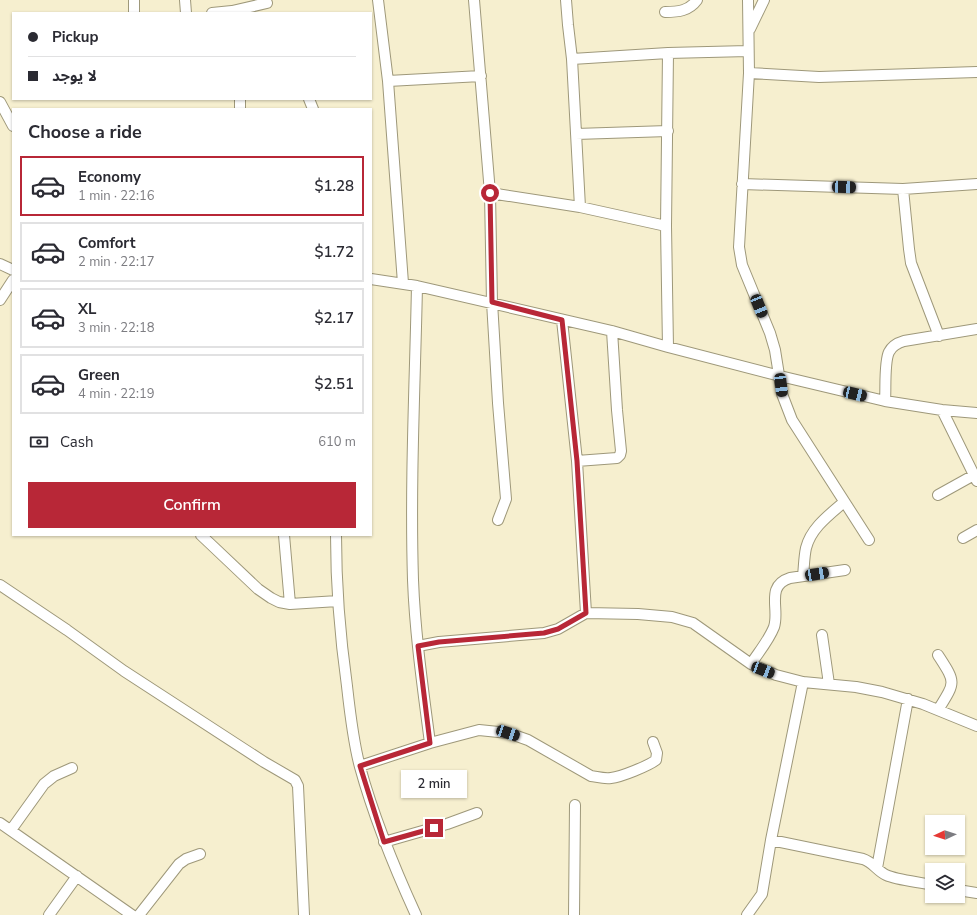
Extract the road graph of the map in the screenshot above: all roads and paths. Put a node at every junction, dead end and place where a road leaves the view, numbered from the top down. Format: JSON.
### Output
{"nodes":[{"id":1,"x":134,"y":0,"type":"edge"},
{"id":2,"x":185,"y":0,"type":"edge"},
{"id":3,"x":378,"y":0,"type":"edge"},
{"id":4,"x":474,"y":0,"type":"edge"},
{"id":5,"x":566,"y":0,"type":"edge"},
{"id":6,"x":696,"y":0,"type":"edge"},
{"id":7,"x":748,"y":0,"type":"edge"},
{"id":8,"x":764,"y":0,"type":"edge"},
{"id":9,"x":267,"y":2,"type":"edge"},
{"id":10,"x":134,"y":12,"type":"edge"},
{"id":11,"x":186,"y":12,"type":"edge"},
{"id":12,"x":232,"y":12,"type":"edge"},
{"id":13,"x":272,"y":12,"type":"edge"},
{"id":14,"x":666,"y":12,"type":"dead end"},
{"id":15,"x":749,"y":30,"type":"junction"},
{"id":16,"x":748,"y":51,"type":"junction"},
{"id":17,"x":668,"y":53,"type":"junction"},
{"id":18,"x":572,"y":59,"type":"junction"},
{"id":19,"x":977,"y":72,"type":"edge"},
{"id":20,"x":748,"y":73,"type":"junction"},
{"id":21,"x":481,"y":76,"type":"junction"},
{"id":22,"x":388,"y":81,"type":"junction"},
{"id":23,"x":0,"y":102,"type":"edge"},
{"id":24,"x":12,"y":124,"type":"edge"},
{"id":25,"x":668,"y":131,"type":"junction"},
{"id":26,"x":576,"y":134,"type":"junction"},
{"id":27,"x":742,"y":184,"type":"junction"},
{"id":28,"x":977,"y":184,"type":"edge"},
{"id":29,"x":903,"y":189,"type":"junction"},
{"id":30,"x":490,"y":193,"type":"junction"},
{"id":31,"x":580,"y":206,"type":"junction"},
{"id":32,"x":666,"y":226,"type":"junction"},
{"id":33,"x":0,"y":264,"type":"edge"},
{"id":34,"x":12,"y":270,"type":"edge"},
{"id":35,"x":372,"y":279,"type":"edge"},
{"id":36,"x":12,"y":282,"type":"edge"},
{"id":37,"x":403,"y":283,"type":"junction"},
{"id":38,"x":417,"y":286,"type":"junction"},
{"id":39,"x":0,"y":300,"type":"edge"},
{"id":40,"x":492,"y":302,"type":"junction"},
{"id":41,"x":562,"y":320,"type":"junction"},
{"id":42,"x":977,"y":329,"type":"edge"},
{"id":43,"x":612,"y":330,"type":"junction"},
{"id":44,"x":939,"y":336,"type":"junction"},
{"id":45,"x":668,"y":347,"type":"junction"},
{"id":46,"x":780,"y":376,"type":"junction"},
{"id":47,"x":885,"y":401,"type":"junction"},
{"id":48,"x":942,"y":410,"type":"junction"},
{"id":49,"x":977,"y":413,"type":"edge"},
{"id":50,"x":577,"y":461,"type":"junction"},
{"id":51,"x":975,"y":478,"type":"edge"},
{"id":52,"x":938,"y":495,"type":"dead end"},
{"id":53,"x":844,"y":502,"type":"junction"},
{"id":54,"x":498,"y":520,"type":"dead end"},
{"id":55,"x":977,"y":530,"type":"edge"},
{"id":56,"x":202,"y":536,"type":"edge"},
{"id":57,"x":284,"y":536,"type":"edge"},
{"id":58,"x":336,"y":536,"type":"edge"},
{"id":59,"x":963,"y":538,"type":"dead end"},
{"id":60,"x":869,"y":540,"type":"dead end"},
{"id":61,"x":845,"y":570,"type":"dead end"},
{"id":62,"x":803,"y":576,"type":"junction"},
{"id":63,"x":0,"y":585,"type":"edge"},
{"id":64,"x":338,"y":601,"type":"junction"},
{"id":65,"x":290,"y":604,"type":"junction"},
{"id":66,"x":586,"y":613,"type":"junction"},
{"id":67,"x":822,"y":635,"type":"dead end"},
{"id":68,"x":418,"y":646,"type":"junction"},
{"id":69,"x":938,"y":655,"type":"dead end"},
{"id":70,"x":751,"y":664,"type":"junction"},
{"id":71,"x":803,"y":682,"type":"junction"},
{"id":72,"x":829,"y":684,"type":"junction"},
{"id":73,"x":908,"y":699,"type":"junction"},
{"id":74,"x":938,"y":710,"type":"junction"},
{"id":75,"x":977,"y":726,"type":"edge"},
{"id":76,"x":653,"y":742,"type":"dead end"},
{"id":77,"x":430,"y":743,"type":"junction"},
{"id":78,"x":360,"y":766,"type":"junction"},
{"id":79,"x":72,"y":768,"type":"dead end"},
{"id":80,"x":576,"y":805,"type":"dead end"},
{"id":81,"x":477,"y":813,"type":"dead end"},
{"id":82,"x":0,"y":823,"type":"edge"},
{"id":83,"x":11,"y":830,"type":"junction"},
{"id":84,"x":771,"y":840,"type":"junction"},
{"id":85,"x":384,"y":842,"type":"junction"},
{"id":86,"x":200,"y":854,"type":"dead end"},
{"id":87,"x":877,"y":868,"type":"junction"},
{"id":88,"x":77,"y":876,"type":"junction"},
{"id":89,"x":925,"y":884,"type":"edge"},
{"id":90,"x":965,"y":891,"type":"edge"},
{"id":91,"x":977,"y":893,"type":"edge"},
{"id":92,"x":49,"y":915,"type":"edge"},
{"id":93,"x":132,"y":915,"type":"edge"},
{"id":94,"x":139,"y":915,"type":"edge"},
{"id":95,"x":304,"y":915,"type":"edge"},
{"id":96,"x":416,"y":915,"type":"edge"},
{"id":97,"x":574,"y":915,"type":"edge"},
{"id":98,"x":747,"y":915,"type":"edge"}],
"edges":[{"from":1,"to":10,"type":"street"},
{"from":2,"to":11,"type":"street"},
{"from":3,"to":22,"type":"street"},
{"from":4,"to":21,"type":"street"},
{"from":5,"to":18,"type":"street"},
{"from":6,"to":14,"type":"street"},
{"from":7,"to":15,"type":"street"},
{"from":8,"to":15,"type":"street"},
{"from":9,"to":12,"type":"street"},
{"from":9,"to":13,"type":"street"},
{"from":15,"to":16,"type":"street"},
{"from":16,"to":17,"type":"street"},
{"from":16,"to":20,"type":"street"},
{"from":17,"to":18,"type":"street"},
{"from":17,"to":25,"type":"street"},
{"from":18,"to":26,"type":"street"},
{"from":19,"to":20,"type":"street"},
{"from":20,"to":27,"type":"street"},
{"from":21,"to":22,"type":"street"},
{"from":21,"to":30,"type":"street"},
{"from":22,"to":37,"type":"street"},
{"from":23,"to":24,"type":"street"},
{"from":25,"to":26,"type":"street"},
{"from":25,"to":32,"type":"street"},
{"from":26,"to":31,"type":"street"},
{"from":27,"to":29,"type":"street"},
{"from":27,"to":46,"type":"street"},
{"from":28,"to":29,"type":"street"},
{"from":29,"to":44,"type":"street"},
{"from":30,"to":31,"type":"street"},
{"from":30,"to":40,"type":"street"},
{"from":31,"to":32,"type":"street"},
{"from":32,"to":45,"type":"street"},
{"from":33,"to":34,"type":"street"},
{"from":35,"to":37,"type":"street"},
{"from":36,"to":39,"type":"street"},
{"from":37,"to":38,"type":"street"},
{"from":38,"to":40,"type":"street"},
{"from":38,"to":68,"type":"street"},
{"from":40,"to":41,"type":"street"},
{"from":40,"to":54,"type":"street"},
{"from":41,"to":43,"type":"street"},
{"from":41,"to":50,"type":"street"},
{"from":42,"to":44,"type":"street"},
{"from":43,"to":45,"type":"street"},
{"from":43,"to":50,"type":"street"},
{"from":44,"to":47,"type":"street"},
{"from":45,"to":46,"type":"street"},
{"from":46,"to":47,"type":"street"},
{"from":46,"to":53,"type":"street"},
{"from":47,"to":48,"type":"street"},
{"from":48,"to":49,"type":"street"},
{"from":48,"to":51,"type":"street"},
{"from":50,"to":66,"type":"street"},
{"from":51,"to":52,"type":"street"},
{"from":53,"to":60,"type":"street"},
{"from":53,"to":62,"type":"street"},
{"from":55,"to":59,"type":"street"},
{"from":56,"to":65,"type":"street"},
{"from":57,"to":65,"type":"street"},
{"from":58,"to":64,"type":"street"},
{"from":61,"to":62,"type":"street"},
{"from":62,"to":70,"type":"street"},
{"from":63,"to":95,"type":"street"},
{"from":64,"to":65,"type":"street"},
{"from":64,"to":78,"type":"street"},
{"from":66,"to":68,"type":"street"},
{"from":66,"to":70,"type":"street"},
{"from":67,"to":72,"type":"street"},
{"from":68,"to":77,"type":"street"},
{"from":69,"to":74,"type":"street"},
{"from":70,"to":71,"type":"street"},
{"from":71,"to":72,"type":"street"},
{"from":71,"to":84,"type":"street"},
{"from":72,"to":73,"type":"street"},
{"from":73,"to":74,"type":"street"},
{"from":73,"to":87,"type":"street"},
{"from":74,"to":75,"type":"street"},
{"from":76,"to":77,"type":"street"},
{"from":77,"to":78,"type":"street"},
{"from":78,"to":85,"type":"street"},
{"from":79,"to":83,"type":"street"},
{"from":80,"to":97,"type":"street"},
{"from":81,"to":85,"type":"street"},
{"from":82,"to":83,"type":"street"},
{"from":83,"to":88,"type":"street"},
{"from":84,"to":87,"type":"street"},
{"from":84,"to":98,"type":"street"},
{"from":85,"to":96,"type":"street"},
{"from":86,"to":94,"type":"street"},
{"from":87,"to":89,"type":"street"},
{"from":88,"to":92,"type":"street"},
{"from":88,"to":93,"type":"street"},
{"from":90,"to":91,"type":"street"}]}
